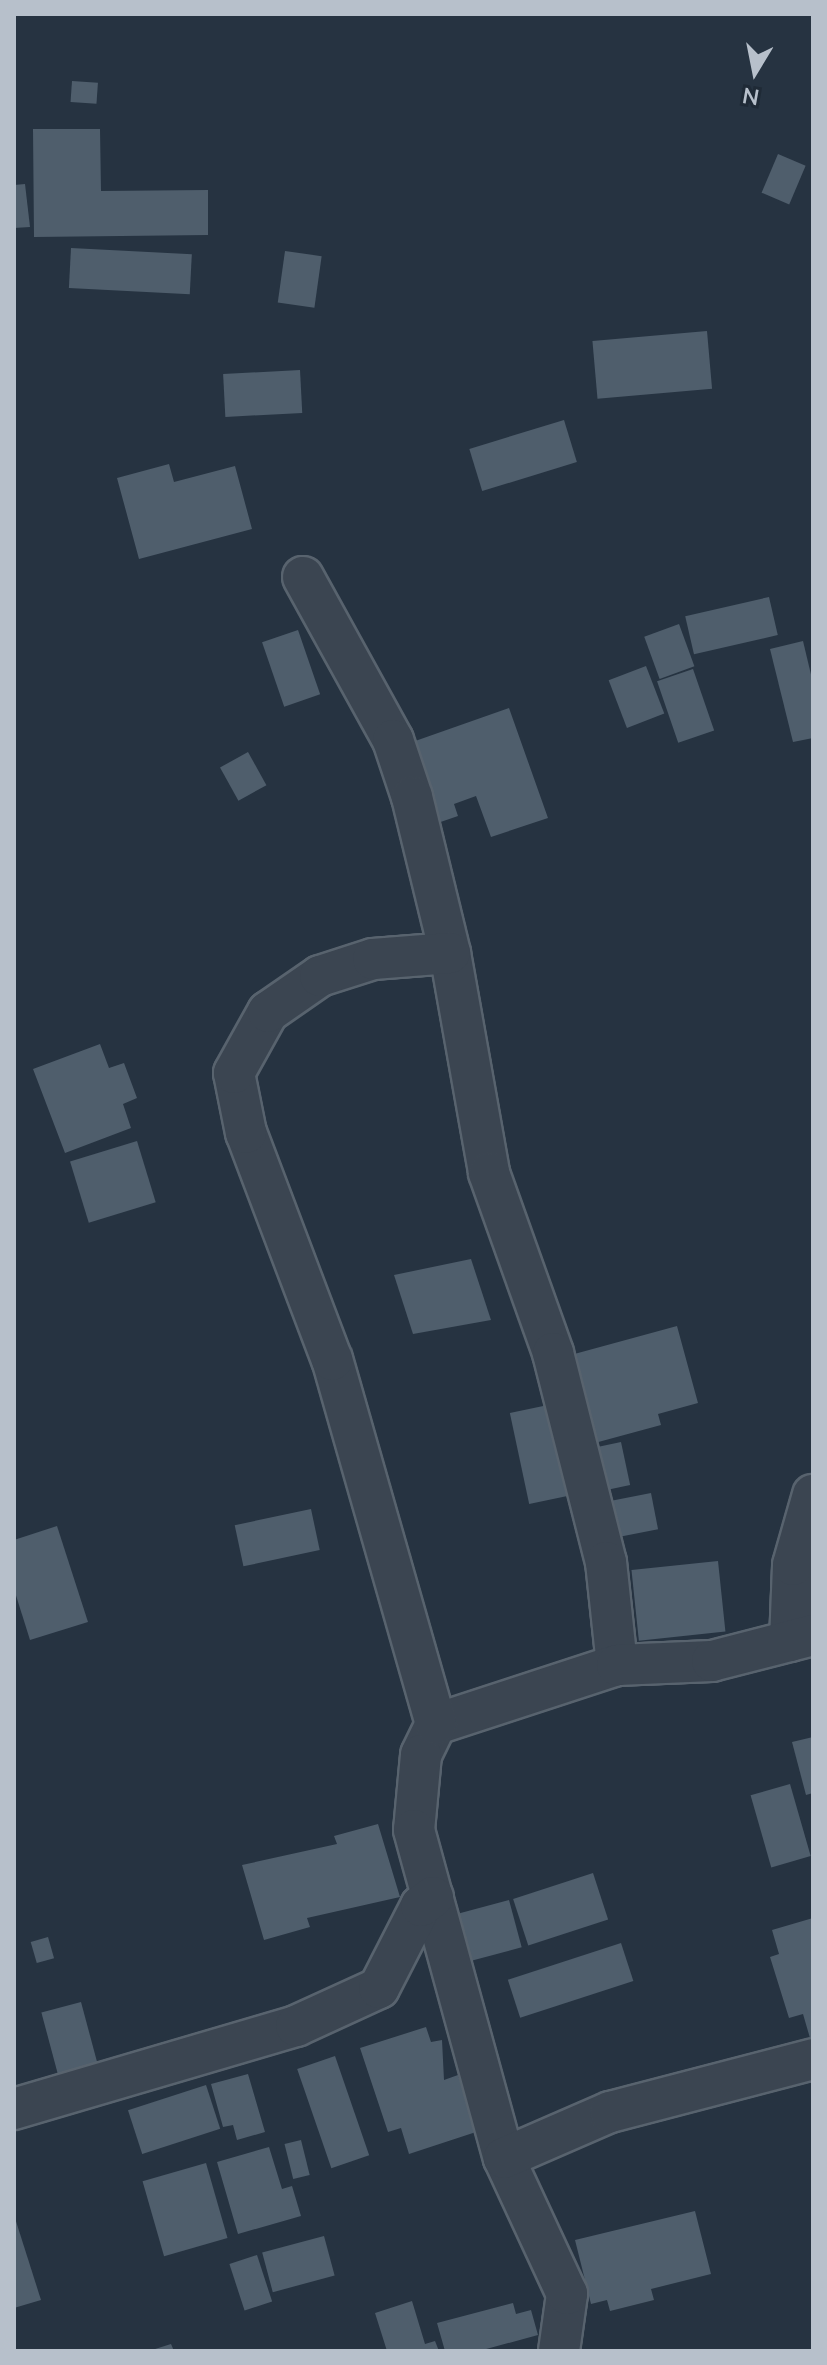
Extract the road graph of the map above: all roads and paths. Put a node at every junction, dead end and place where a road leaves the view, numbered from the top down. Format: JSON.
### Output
{"nodes":[{"id":1,"x":303,"y":577,"type":"dead end"},
{"id":2,"x":450,"y":953,"type":"junction"},
{"id":3,"x":813,"y":1495,"type":"edge"},
{"id":4,"x":802,"y":1638,"type":"edge"},
{"id":5,"x":617,"y":1665,"type":"junction"},
{"id":6,"x":436,"y":1724,"type":"junction"},
{"id":7,"x":433,"y":1897,"type":"junction"},
{"id":8,"x":813,"y":2059,"type":"edge"},
{"id":9,"x":14,"y":2109,"type":"edge"},
{"id":10,"x":504,"y":2158,"type":"junction"},
{"id":11,"x":559,"y":2351,"type":"edge"}],
"edges":[{"from":1,"to":2,"type":"street"},
{"from":2,"to":5,"type":"street"},
{"from":2,"to":6,"type":"street"},
{"from":3,"to":4,"type":"street"},
{"from":4,"to":5,"type":"street"},
{"from":5,"to":6,"type":"street"},
{"from":6,"to":7,"type":"street"},
{"from":7,"to":9,"type":"street"},
{"from":7,"to":10,"type":"street"},
{"from":8,"to":10,"type":"street"},
{"from":10,"to":11,"type":"street"}]}
